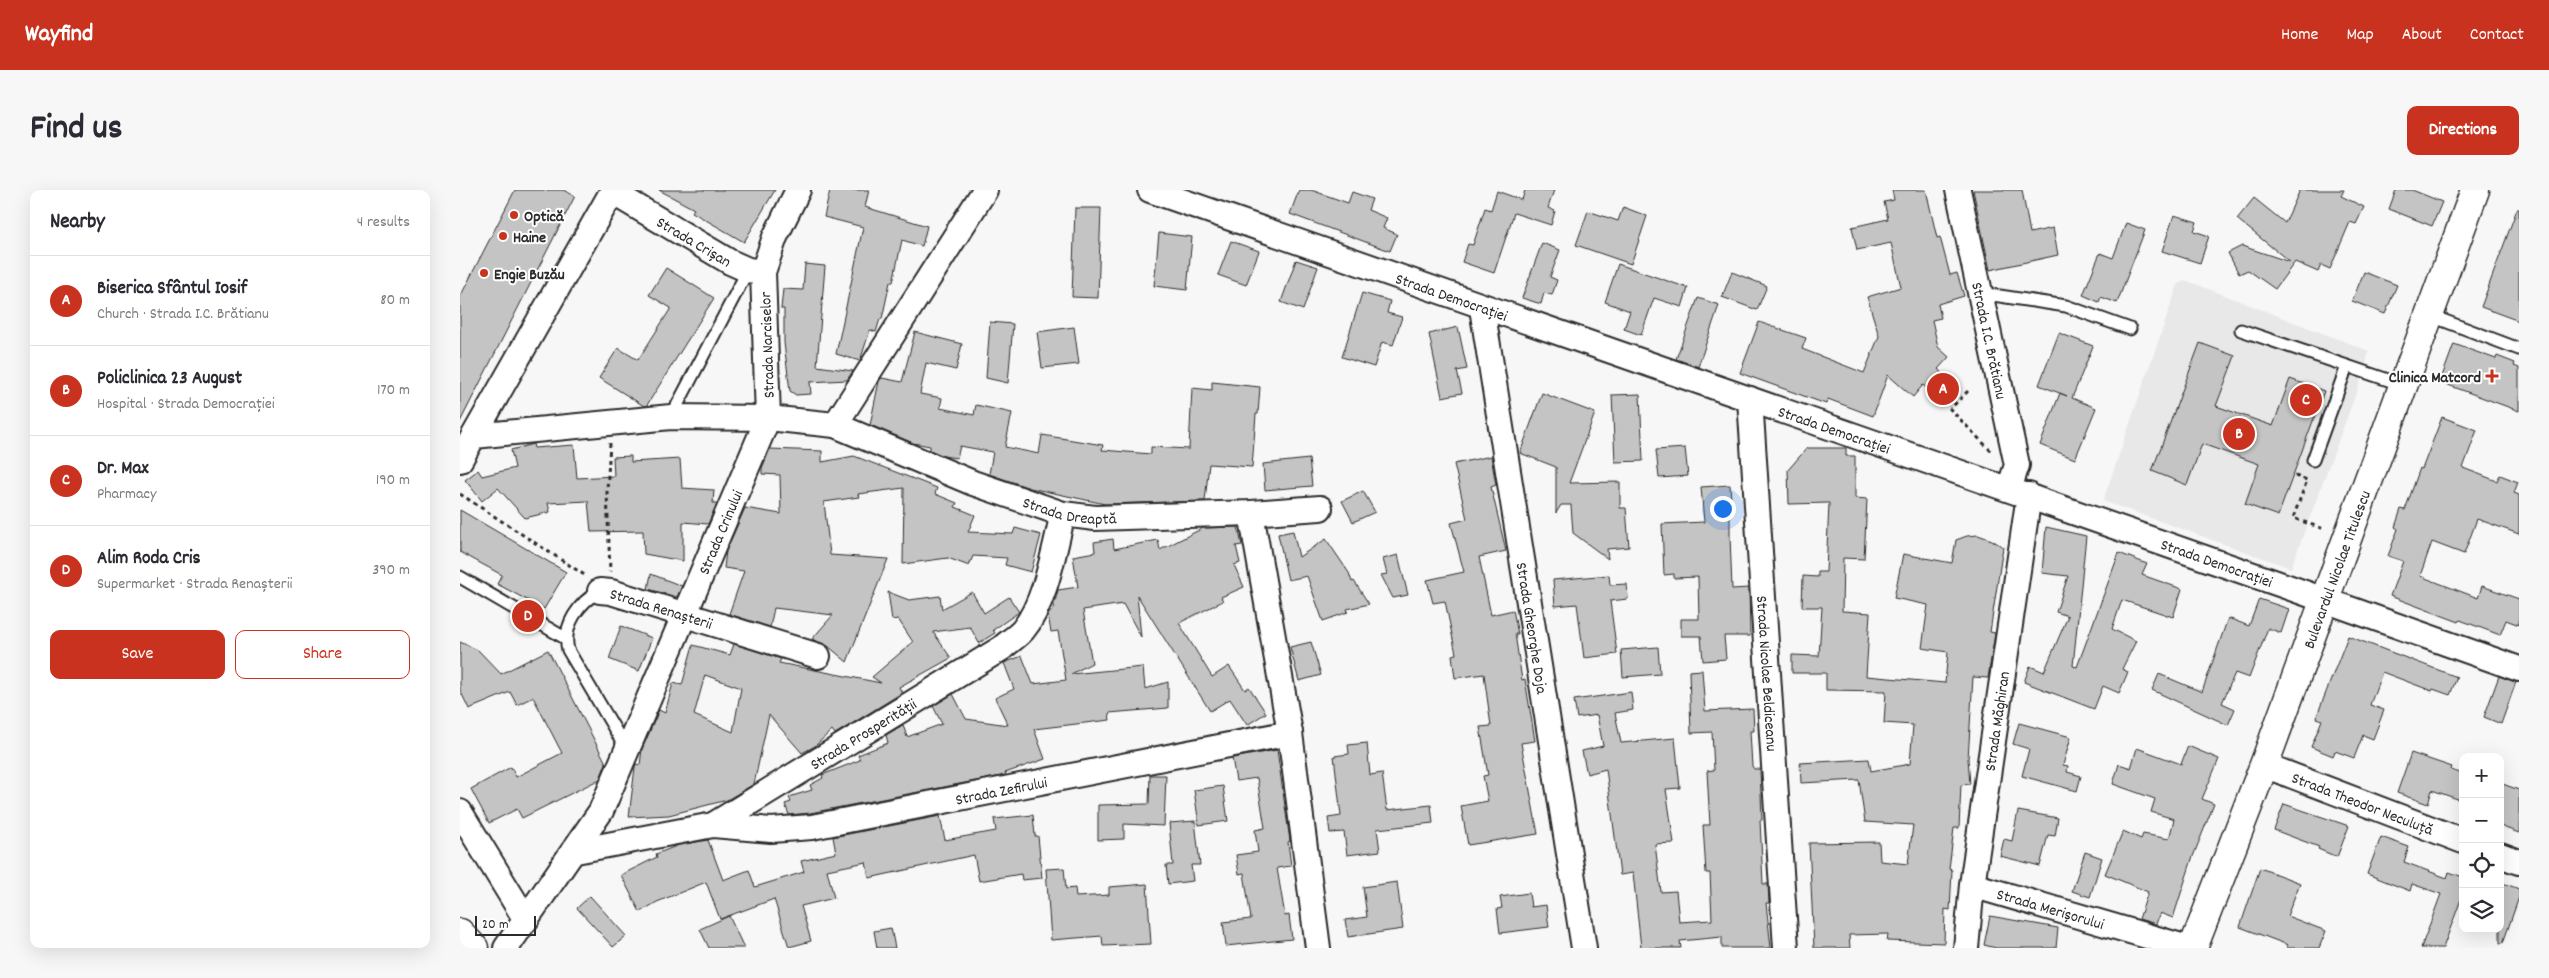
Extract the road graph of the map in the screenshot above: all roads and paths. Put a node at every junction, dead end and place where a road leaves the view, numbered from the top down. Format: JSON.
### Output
{"nodes":[{"id":1,"x":798,"y":190,"type":"edge"},
{"id":2,"x":984,"y":190,"type":"edge"},
{"id":3,"x":1958,"y":190,"type":"edge"},
{"id":4,"x":2475,"y":190,"type":"edge"},
{"id":5,"x":611,"y":191,"type":"edge"},
{"id":6,"x":1165,"y":192,"type":"edge"},
{"id":7,"x":755,"y":271,"type":"junction"},
{"id":8,"x":1980,"y":293,"type":"junction"},
{"id":9,"x":1482,"y":308,"type":"junction"},
{"id":10,"x":2429,"y":315,"type":"junction"},
{"id":11,"x":2130,"y":329,"type":"dead end"},
{"id":12,"x":2241,"y":330,"type":"dead end"},
{"id":13,"x":2519,"y":349,"type":"edge"},
{"id":14,"x":2347,"y":366,"type":"junction"},
{"id":15,"x":2403,"y":385,"type":"junction"},
{"id":16,"x":1968,"y":390,"type":"dead end"},
{"id":17,"x":1750,"y":399,"type":"junction"},
{"id":18,"x":671,"y":417,"type":"junction"},
{"id":19,"x":768,"y":418,"type":"junction"},
{"id":20,"x":611,"y":422,"type":"junction"},
{"id":21,"x":835,"y":425,"type":"junction"},
{"id":22,"x":474,"y":436,"type":"junction"},
{"id":23,"x":1991,"y":453,"type":"dead end"},
{"id":24,"x":460,"y":460,"type":"edge"},
{"id":25,"x":2313,"y":460,"type":"dead end"},
{"id":26,"x":2295,"y":476,"type":"dead end"},
{"id":27,"x":2019,"y":492,"type":"junction"},
{"id":28,"x":460,"y":494,"type":"edge"},
{"id":29,"x":1320,"y":508,"type":"dead end"},
{"id":30,"x":1252,"y":513,"type":"junction"},
{"id":31,"x":1063,"y":514,"type":"junction"},
{"id":32,"x":2321,"y":537,"type":"dead end"},
{"id":33,"x":460,"y":577,"type":"edge"},
{"id":34,"x":606,"y":592,"type":"junction"},
{"id":35,"x":2323,"y":599,"type":"junction"},
{"id":36,"x":685,"y":615,"type":"junction"},
{"id":37,"x":566,"y":638,"type":"junction"},
{"id":38,"x":818,"y":656,"type":"dead end"},
{"id":39,"x":2519,"y":669,"type":"edge"},
{"id":40,"x":1290,"y":733,"type":"junction"},
{"id":41,"x":628,"y":752,"type":"junction"},
{"id":42,"x":2264,"y":765,"type":"junction"},
{"id":43,"x":460,"y":812,"type":"edge"},
{"id":44,"x":713,"y":825,"type":"junction"},
{"id":45,"x":2459,"y":839,"type":"edge"},
{"id":46,"x":576,"y":851,"type":"junction"},
{"id":47,"x":2504,"y":856,"type":"edge"},
{"id":48,"x":2519,"y":862,"type":"edge"},
{"id":49,"x":1972,"y":885,"type":"junction"},
{"id":50,"x":526,"y":920,"type":"junction"},
{"id":51,"x":460,"y":933,"type":"edge"},
{"id":52,"x":474,"y":948,"type":"edge"},
{"id":53,"x":506,"y":948,"type":"edge"},
{"id":54,"x":1318,"y":948,"type":"edge"},
{"id":55,"x":1584,"y":948,"type":"edge"},
{"id":56,"x":1786,"y":948,"type":"edge"},
{"id":57,"x":1966,"y":948,"type":"edge"},
{"id":58,"x":2188,"y":948,"type":"edge"},
{"id":59,"x":2193,"y":948,"type":"edge"}],
"edges":[{"from":1,"to":7,"type":"street"},
{"from":2,"to":21,"type":"street"},
{"from":3,"to":8,"type":"street","name":"Strada I.C. Brătianu"},
{"from":4,"to":10,"type":"street","name":"Bulevardul Nicolae Titulescu"},
{"from":5,"to":7,"type":"street","name":"Strada Crișan"},
{"from":5,"to":22,"type":"street","name":"Strada Crișan"},
{"from":6,"to":9,"type":"street","name":"Strada Democrației"},
{"from":7,"to":18,"type":"lane"},
{"from":7,"to":19,"type":"street","name":"Strada Narciselor"},
{"from":8,"to":11,"type":"lane"},
{"from":8,"to":27,"type":"street","name":"Strada I.C. Brătianu"},
{"from":9,"to":17,"type":"street","name":"Strada Democrației"},
{"from":9,"to":55,"type":"street","name":"Strada Gheorghe Doja"},
{"from":10,"to":13,"type":"lane"},
{"from":10,"to":15,"type":"street","name":"Bulevardul Nicolae Titulescu"},
{"from":12,"to":14,"type":"lane"},
{"from":14,"to":15,"type":"lane"},
{"from":14,"to":25,"type":"lane"},
{"from":15,"to":35,"type":"street","name":"Bulevardul Nicolae Titulescu"},
{"from":16,"to":23,"type":"path"},
{"from":17,"to":27,"type":"street","name":"Strada Democrației"},
{"from":17,"to":56,"type":"street","name":"Strada Nicolae Beldiceanu"},
{"from":18,"to":19,"type":"street"},
{"from":18,"to":20,"type":"street"},
{"from":19,"to":21,"type":"street"},
{"from":19,"to":36,"type":"street","name":"Strada Crinului"},
{"from":20,"to":22,"type":"street"},
{"from":20,"to":34,"type":"path"},
{"from":21,"to":31,"type":"street","name":"Strada Dreaptă"},
{"from":22,"to":24,"type":"street","name":"Strada Crișan"},
{"from":26,"to":32,"type":"path"},
{"from":27,"to":35,"type":"street","name":"Strada Democrației"},
{"from":27,"to":49,"type":"street","name":"Strada Măghiran"},
{"from":28,"to":34,"type":"path"},
{"from":29,"to":30,"type":"street","name":"Strada Dreaptă"},
{"from":30,"to":31,"type":"street","name":"Strada Dreaptă"},
{"from":30,"to":40,"type":"street"},
{"from":31,"to":44,"type":"street","name":"Strada Prosperității"},
{"from":33,"to":37,"type":"lane"},
{"from":34,"to":36,"type":"street","name":"Strada Renașterii"},
{"from":34,"to":37,"type":"lane","name":"Strada Renașterii"},
{"from":35,"to":39,"type":"street","name":"Strada Democrației"},
{"from":35,"to":42,"type":"street","name":"Bulevardul Nicolae Titulescu"},
{"from":36,"to":38,"type":"street","name":"Strada Renașterii"},
{"from":36,"to":41,"type":"street","name":"Strada Crinului"},
{"from":37,"to":41,"type":"lane"},
{"from":40,"to":44,"type":"street","name":"Strada Zefirului"},
{"from":40,"to":54,"type":"street"},
{"from":41,"to":46,"type":"street","name":"Strada Crinului"},
{"from":42,"to":45,"type":"street","name":"Strada Theodor Neculuță"},
{"from":42,"to":59,"type":"street","name":"Bulevardul Nicolae Titulescu"},
{"from":43,"to":50,"type":"street"},
{"from":44,"to":46,"type":"street","name":"Strada Prosperității"},
{"from":46,"to":50,"type":"street","name":"Strada Crinului"},
{"from":47,"to":48,"type":"street"},
{"from":49,"to":57,"type":"street","name":"Strada Măghiran"},
{"from":49,"to":58,"type":"street","name":"Strada Merișorului"},
{"from":50,"to":53,"type":"street","name":"Strada Crinului"},
{"from":51,"to":52,"type":"street"}]}
